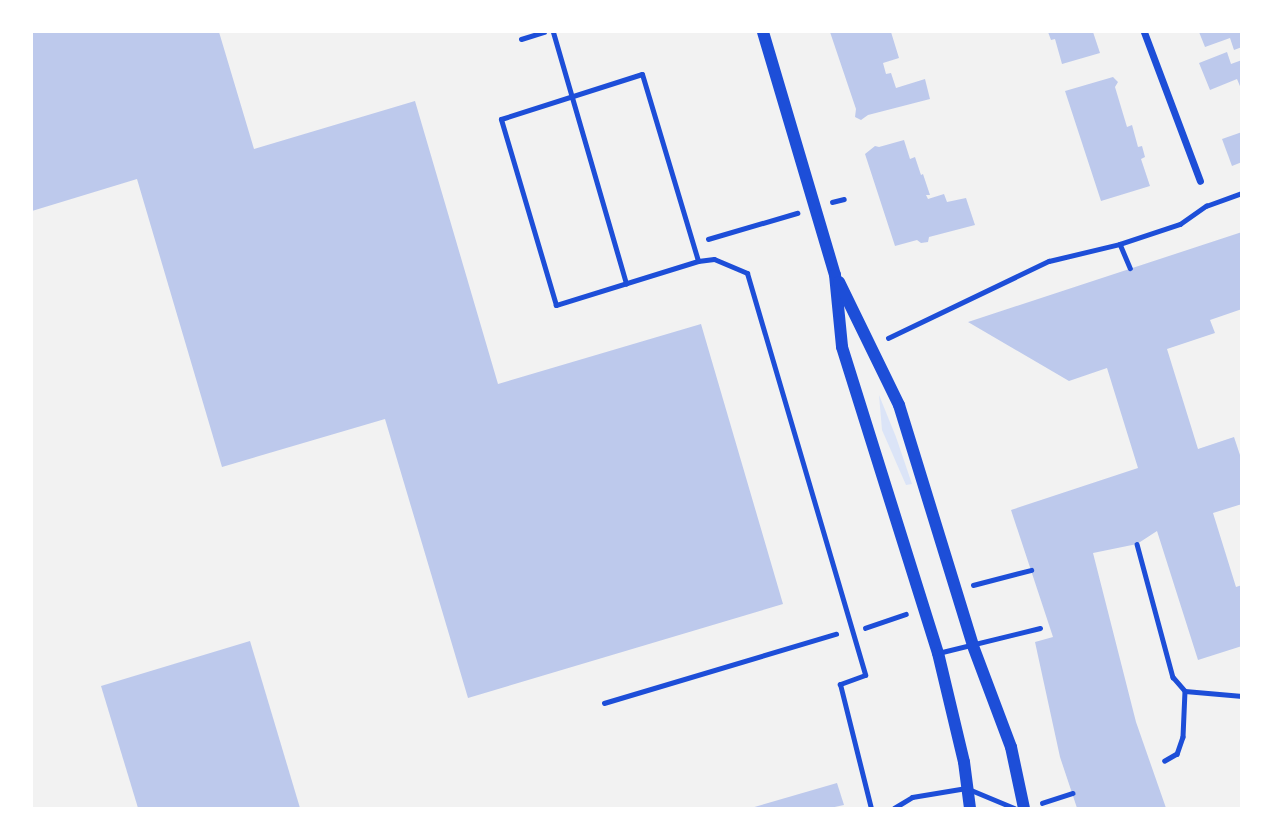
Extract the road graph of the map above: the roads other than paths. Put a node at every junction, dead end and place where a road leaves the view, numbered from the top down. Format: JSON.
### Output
{"nodes":[{"id":1,"x":544,"y":32,"type":"edge"},
{"id":2,"x":554,"y":32,"type":"edge"},
{"id":3,"x":763,"y":32,"type":"edge"},
{"id":4,"x":1144,"y":32,"type":"edge"},
{"id":5,"x":521,"y":39,"type":"dead end"},
{"id":6,"x":572,"y":96,"type":"junction"},
{"id":7,"x":1200,"y":181,"type":"dead end"},
{"id":8,"x":698,"y":261,"type":"junction"},
{"id":9,"x":835,"y":275,"type":"junction"},
{"id":10,"x":626,"y":284,"type":"junction"},
{"id":11,"x":1040,"y":628,"type":"dead end"},
{"id":12,"x":973,"y":646,"type":"junction"},
{"id":13,"x":938,"y":653,"type":"junction"},
{"id":14,"x":966,"y":788,"type":"junction"},
{"id":15,"x":871,"y":808,"type":"edge"},
{"id":16,"x":894,"y":808,"type":"edge"},
{"id":17,"x":970,"y":808,"type":"edge"},
{"id":18,"x":1014,"y":808,"type":"edge"},
{"id":19,"x":1024,"y":808,"type":"edge"}],
"edges":[{"from":1,"to":5,"type":"lane"},
{"from":2,"to":6,"type":"lane"},
{"from":3,"to":9,"type":"street"},
{"from":4,"to":7,"type":"street"},
{"from":6,"to":8,"type":"lane"},
{"from":6,"to":10,"type":"lane"},
{"from":6,"to":10,"type":"lane"},
{"from":8,"to":10,"type":"lane"},
{"from":8,"to":15,"type":"lane"},
{"from":9,"to":12,"type":"street"},
{"from":9,"to":13,"type":"street"},
{"from":11,"to":12,"type":"lane"},
{"from":12,"to":13,"type":"lane"},
{"from":12,"to":19,"type":"street"},
{"from":13,"to":14,"type":"street"},
{"from":14,"to":16,"type":"lane"},
{"from":14,"to":17,"type":"street"},
{"from":14,"to":18,"type":"lane"}]}
